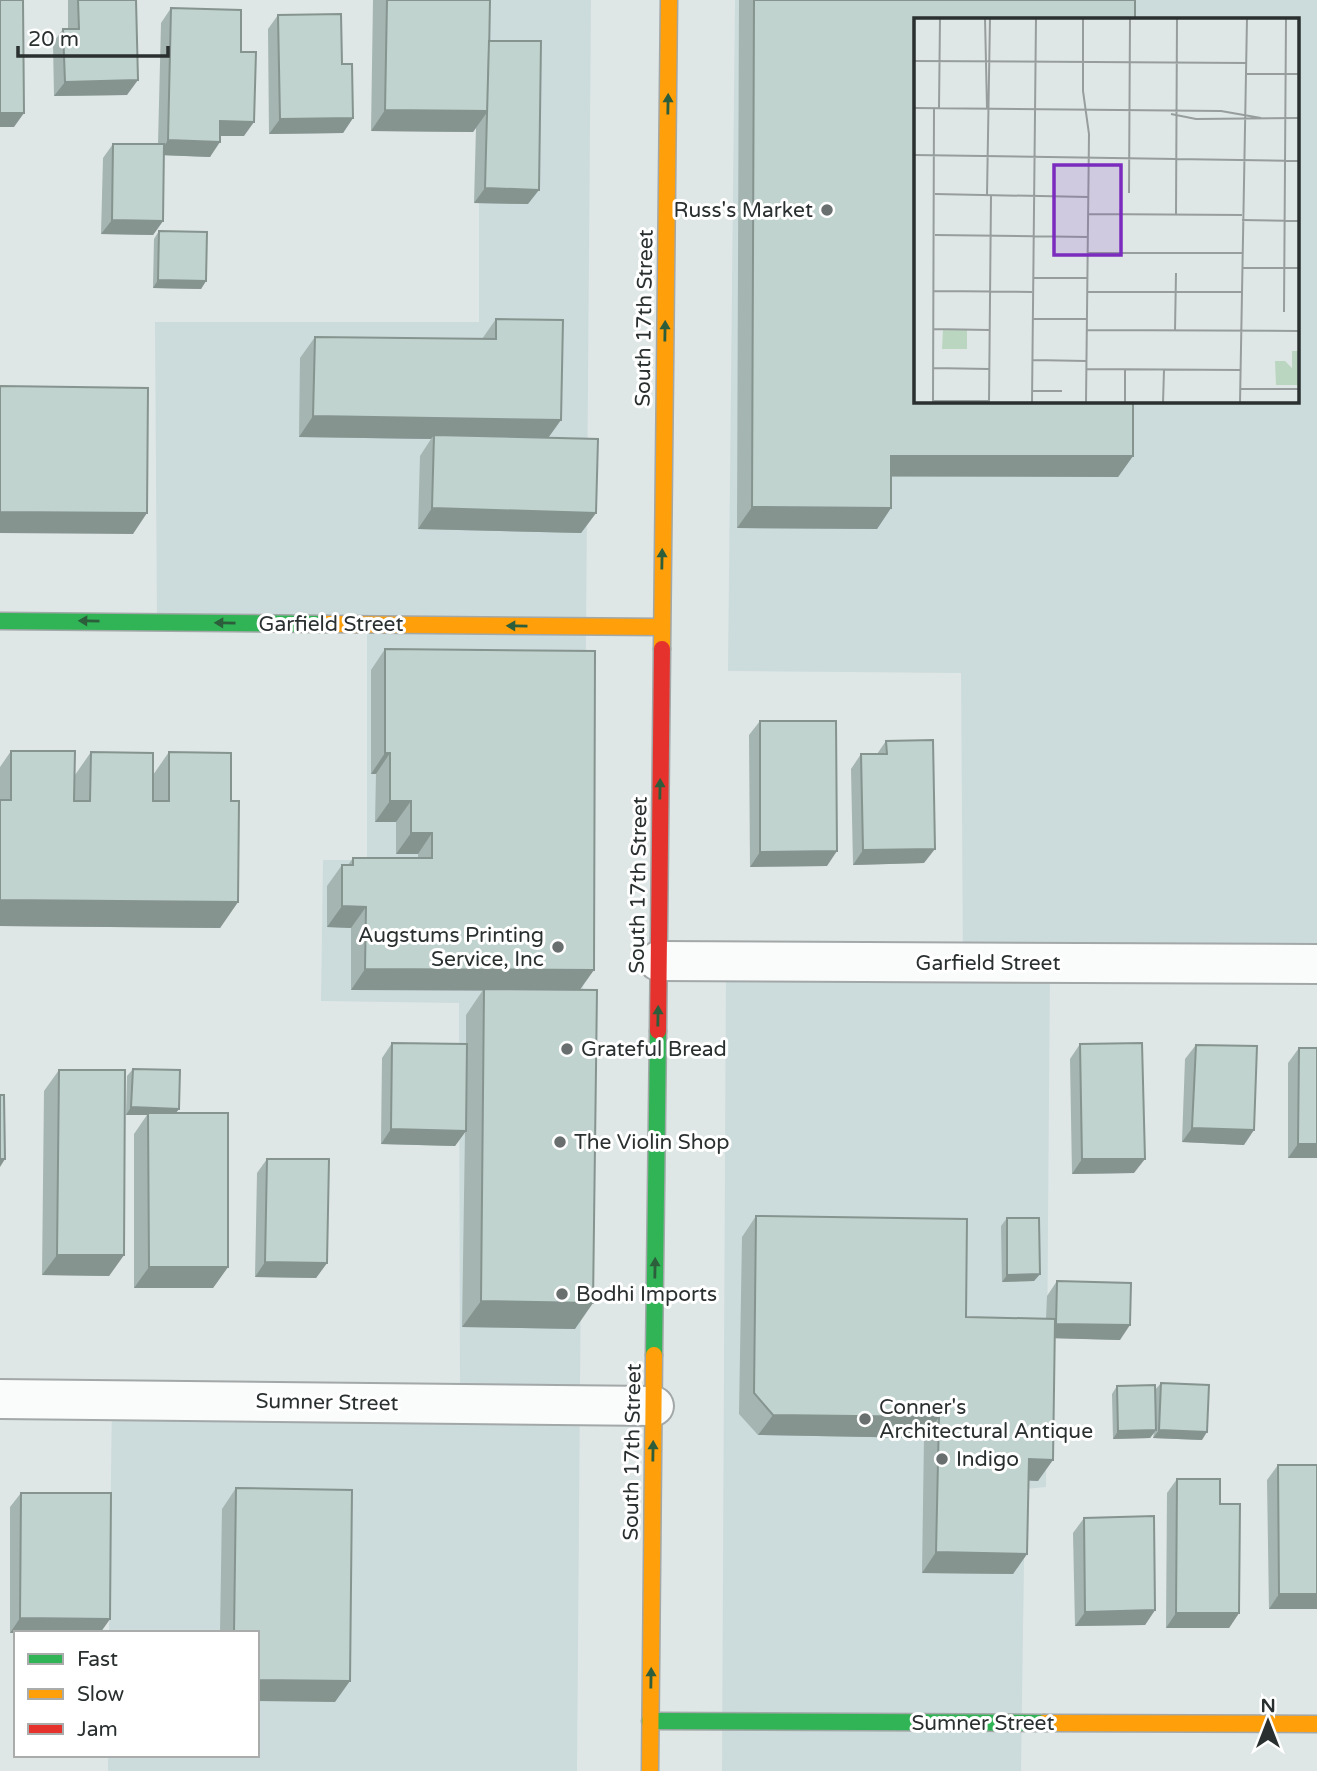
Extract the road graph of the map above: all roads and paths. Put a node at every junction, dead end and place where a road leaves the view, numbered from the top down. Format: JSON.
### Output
{"nodes":[{"id":1,"x":669,"y":0,"type":"edge"},
{"id":2,"x":0,"y":621,"type":"edge"},
{"id":3,"x":662,"y":627,"type":"junction"},
{"id":4,"x":658,"y":961,"type":"junction"},
{"id":5,"x":1317,"y":964,"type":"edge"},
{"id":6,"x":0,"y":1399,"type":"edge"},
{"id":7,"x":654,"y":1406,"type":"junction"},
{"id":8,"x":650,"y":1721,"type":"junction"},
{"id":9,"x":1317,"y":1724,"type":"edge"},
{"id":10,"x":650,"y":1771,"type":"edge"}],
"edges":[{"from":3,"to":1,"type":"main road","name":"South 17th Street","one_way":true},
{"from":3,"to":2,"type":"main road","name":"Garfield Street","one_way":true},
{"from":4,"to":3,"type":"main road","name":"South 17th Street","one_way":true},
{"from":4,"to":5,"type":"street","name":"Garfield Street"},
{"from":7,"to":4,"type":"main road","name":"South 17th Street","one_way":true},
{"from":6,"to":7,"type":"street","name":"Sumner Street"},
{"from":8,"to":7,"type":"main road","name":"South 17th Street","one_way":true},
{"from":8,"to":9,"type":"main road","name":"Sumner Street"},
{"from":8,"to":10,"type":"main road","name":"South 17th Street"}]}
